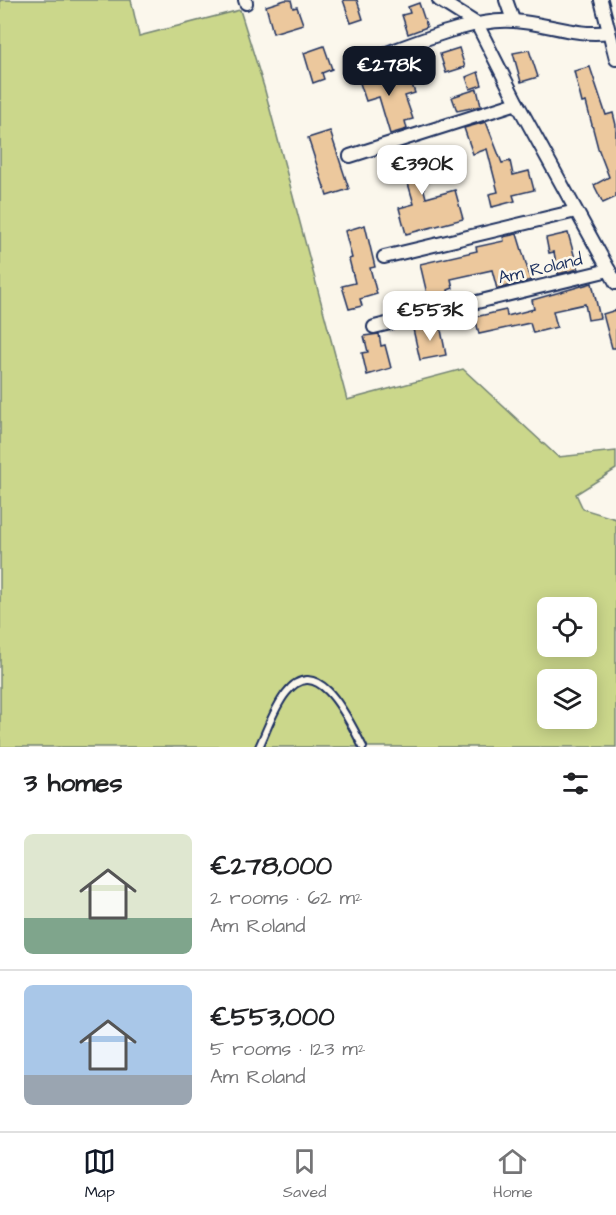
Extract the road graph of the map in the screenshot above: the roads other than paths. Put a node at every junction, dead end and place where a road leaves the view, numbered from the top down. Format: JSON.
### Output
{"nodes":[{"id":1,"x":438,"y":0,"type":"edge"},
{"id":2,"x":506,"y":0,"type":"edge"},
{"id":3,"x":601,"y":0,"type":"edge"},
{"id":4,"x":513,"y":20,"type":"junction"},
{"id":5,"x":477,"y":24,"type":"junction"},
{"id":6,"x":609,"y":32,"type":"junction"},
{"id":7,"x":616,"y":59,"type":"edge"},
{"id":8,"x":365,"y":61,"type":"dead end"},
{"id":9,"x":517,"y":103,"type":"junction"},
{"id":10,"x":350,"y":156,"type":"dead end"},
{"id":11,"x":576,"y":212,"type":"junction"},
{"id":12,"x":384,"y":257,"type":"dead end"},
{"id":13,"x":609,"y":270,"type":"junction"},
{"id":14,"x":616,"y":283,"type":"edge"},
{"id":15,"x":374,"y":327,"type":"dead end"},
{"id":16,"x":259,"y":747,"type":"edge"},
{"id":17,"x":363,"y":747,"type":"edge"}],
"edges":[{"from":1,"to":5,"type":"street"},
{"from":2,"to":4,"type":"street"},
{"from":3,"to":6,"type":"street"},
{"from":4,"to":5,"type":"street"},
{"from":4,"to":6,"type":"street"},
{"from":5,"to":8,"type":"street"},
{"from":5,"to":9,"type":"street","name":"Am Roland"},
{"from":6,"to":7,"type":"street"},
{"from":9,"to":10,"type":"street"},
{"from":9,"to":11,"type":"street","name":"Am Roland"},
{"from":11,"to":12,"type":"street"},
{"from":11,"to":13,"type":"street","name":"Am Roland"},
{"from":13,"to":14,"type":"street","name":"Am Roland"},
{"from":13,"to":15,"type":"street","name":"Am Roland"},
{"from":16,"to":17,"type":"lane"}]}
